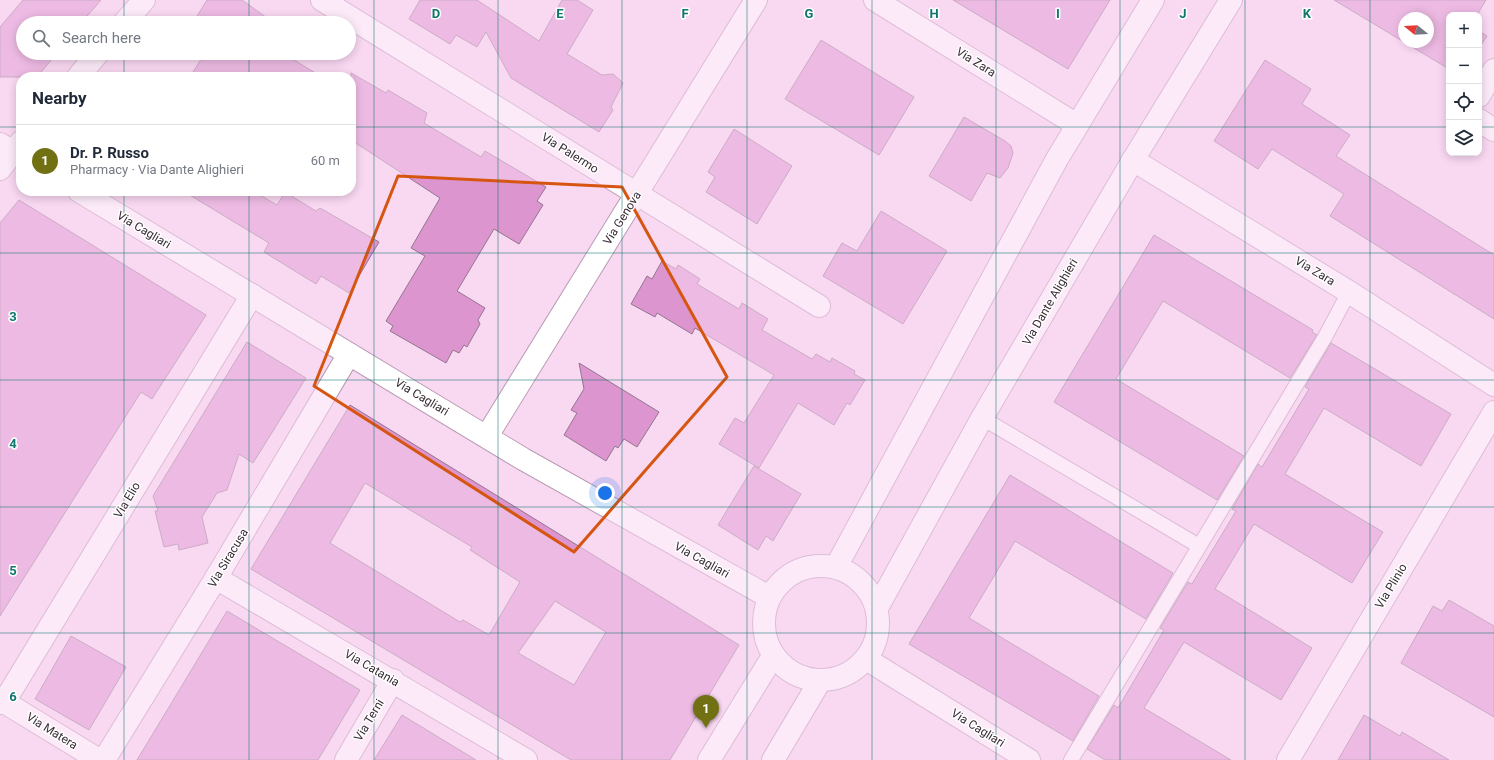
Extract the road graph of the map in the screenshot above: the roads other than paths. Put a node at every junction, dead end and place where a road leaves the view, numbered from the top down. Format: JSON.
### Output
{"nodes":[{"id":1,"x":144,"y":0,"type":"edge"},
{"id":2,"x":322,"y":0,"type":"edge"},
{"id":3,"x":756,"y":0,"type":"edge"},
{"id":4,"x":875,"y":0,"type":"edge"},
{"id":5,"x":1153,"y":0,"type":"edge"},
{"id":6,"x":1231,"y":0,"type":"edge"},
{"id":7,"x":130,"y":16,"type":"edge"},
{"id":8,"x":348,"y":16,"type":"edge"},
{"id":9,"x":356,"y":21,"type":"edge"},
{"id":10,"x":92,"y":60,"type":"edge"},
{"id":11,"x":1494,"y":70,"type":"edge"},
{"id":12,"x":82,"y":72,"type":"edge"},
{"id":13,"x":1482,"y":91,"type":"edge"},
{"id":14,"x":1482,"y":122,"type":"edge"},
{"id":15,"x":1077,"y":125,"type":"junction"},
{"id":16,"x":1494,"y":130,"type":"edge"},
{"id":17,"x":14,"y":148,"type":"edge"},
{"id":18,"x":1133,"y":160,"type":"junction"},
{"id":19,"x":0,"y":168,"type":"edge"},
{"id":20,"x":638,"y":194,"type":"junction"},
{"id":21,"x":87,"y":196,"type":"edge"},
{"id":22,"x":1349,"y":292,"type":"junction"},
{"id":23,"x":252,"y":295,"type":"junction"},
{"id":24,"x":818,"y":306,"type":"dead end"},
{"id":25,"x":349,"y":354,"type":"junction"},
{"id":26,"x":1494,"y":385,"type":"edge"},
{"id":27,"x":1494,"y":412,"type":"edge"},
{"id":28,"x":982,"y":418,"type":"junction"},
{"id":29,"x":487,"y":436,"type":"junction"},
{"id":30,"x":1199,"y":546,"type":"junction"},
{"id":31,"x":836,"y":567,"type":"junction"},
{"id":32,"x":216,"y":578,"type":"junction"},
{"id":33,"x":769,"y":597,"type":"junction"},
{"id":34,"x":877,"y":608,"type":"junction"},
{"id":35,"x":773,"y":656,"type":"junction"},
{"id":36,"x":866,"y":658,"type":"junction"},
{"id":37,"x":393,"y":680,"type":"junction"},
{"id":38,"x":820,"y":681,"type":"junction"},
{"id":39,"x":2,"y":702,"type":"edge"},
{"id":40,"x":99,"y":760,"type":"edge"},
{"id":41,"x":104,"y":760,"type":"edge"},
{"id":42,"x":346,"y":760,"type":"edge"},
{"id":43,"x":526,"y":760,"type":"edge"},
{"id":44,"x":709,"y":760,"type":"edge"},
{"id":45,"x":773,"y":760,"type":"edge"},
{"id":46,"x":1029,"y":760,"type":"edge"},
{"id":47,"x":1071,"y":760,"type":"edge"},
{"id":48,"x":1288,"y":760,"type":"edge"}],
"edges":[{"from":1,"to":7,"type":"street"},
{"from":2,"to":8,"type":"street","name":"Via Palermo"},
{"from":3,"to":20,"type":"street","name":"Via Genova"},
{"from":4,"to":15,"type":"street","name":"Via Zara"},
{"from":5,"to":15,"type":"street"},
{"from":6,"to":18,"type":"street","name":"Via Dante Alighieri"},
{"from":9,"to":20,"type":"street","name":"Via Palermo"},
{"from":10,"to":12,"type":"street"},
{"from":11,"to":13,"type":"street"},
{"from":14,"to":16,"type":"street"},
{"from":15,"to":31,"type":"street"},
{"from":17,"to":19,"type":"street"},
{"from":18,"to":22,"type":"street","name":"Via Zara"},
{"from":18,"to":28,"type":"street","name":"Via Dante Alighieri"},
{"from":20,"to":24,"type":"street","name":"Via Palermo"},
{"from":20,"to":29,"type":"street","name":"Via Genova"},
{"from":21,"to":23,"type":"street","name":"Via Cagliari"},
{"from":22,"to":26,"type":"street","name":"Via Zara"},
{"from":22,"to":30,"type":"lane"},
{"from":23,"to":25,"type":"street","name":"Via Cagliari"},
{"from":23,"to":39,"type":"street","name":"Via Elio"},
{"from":25,"to":29,"type":"street","name":"Via Cagliari"},
{"from":25,"to":32,"type":"street","name":"Via Siracusa"},
{"from":27,"to":48,"type":"street","name":"Via Plinio"},
{"from":28,"to":30,"type":"lane"},
{"from":28,"to":34,"type":"street","name":"Via Dante Alighieri"},
{"from":29,"to":33,"type":"street","name":"Via Cagliari"},
{"from":30,"to":47,"type":"lane"},
{"from":31,"to":33,"type":"street"},
{"from":31,"to":34,"type":"street"},
{"from":32,"to":37,"type":"street","name":"Via Catania"},
{"from":32,"to":41,"type":"street","name":"Via Siracusa"},
{"from":33,"to":35,"type":"street"},
{"from":34,"to":36,"type":"street"},
{"from":35,"to":38,"type":"street"},
{"from":35,"to":44,"type":"street"},
{"from":36,"to":38,"type":"street"},
{"from":36,"to":46,"type":"street","name":"Via Cagliari"},
{"from":37,"to":42,"type":"street","name":"Via Terni"},
{"from":37,"to":43,"type":"street","name":"Via Catania"},
{"from":38,"to":45,"type":"street"},
{"from":39,"to":40,"type":"street","name":"Via Matera"}]}
